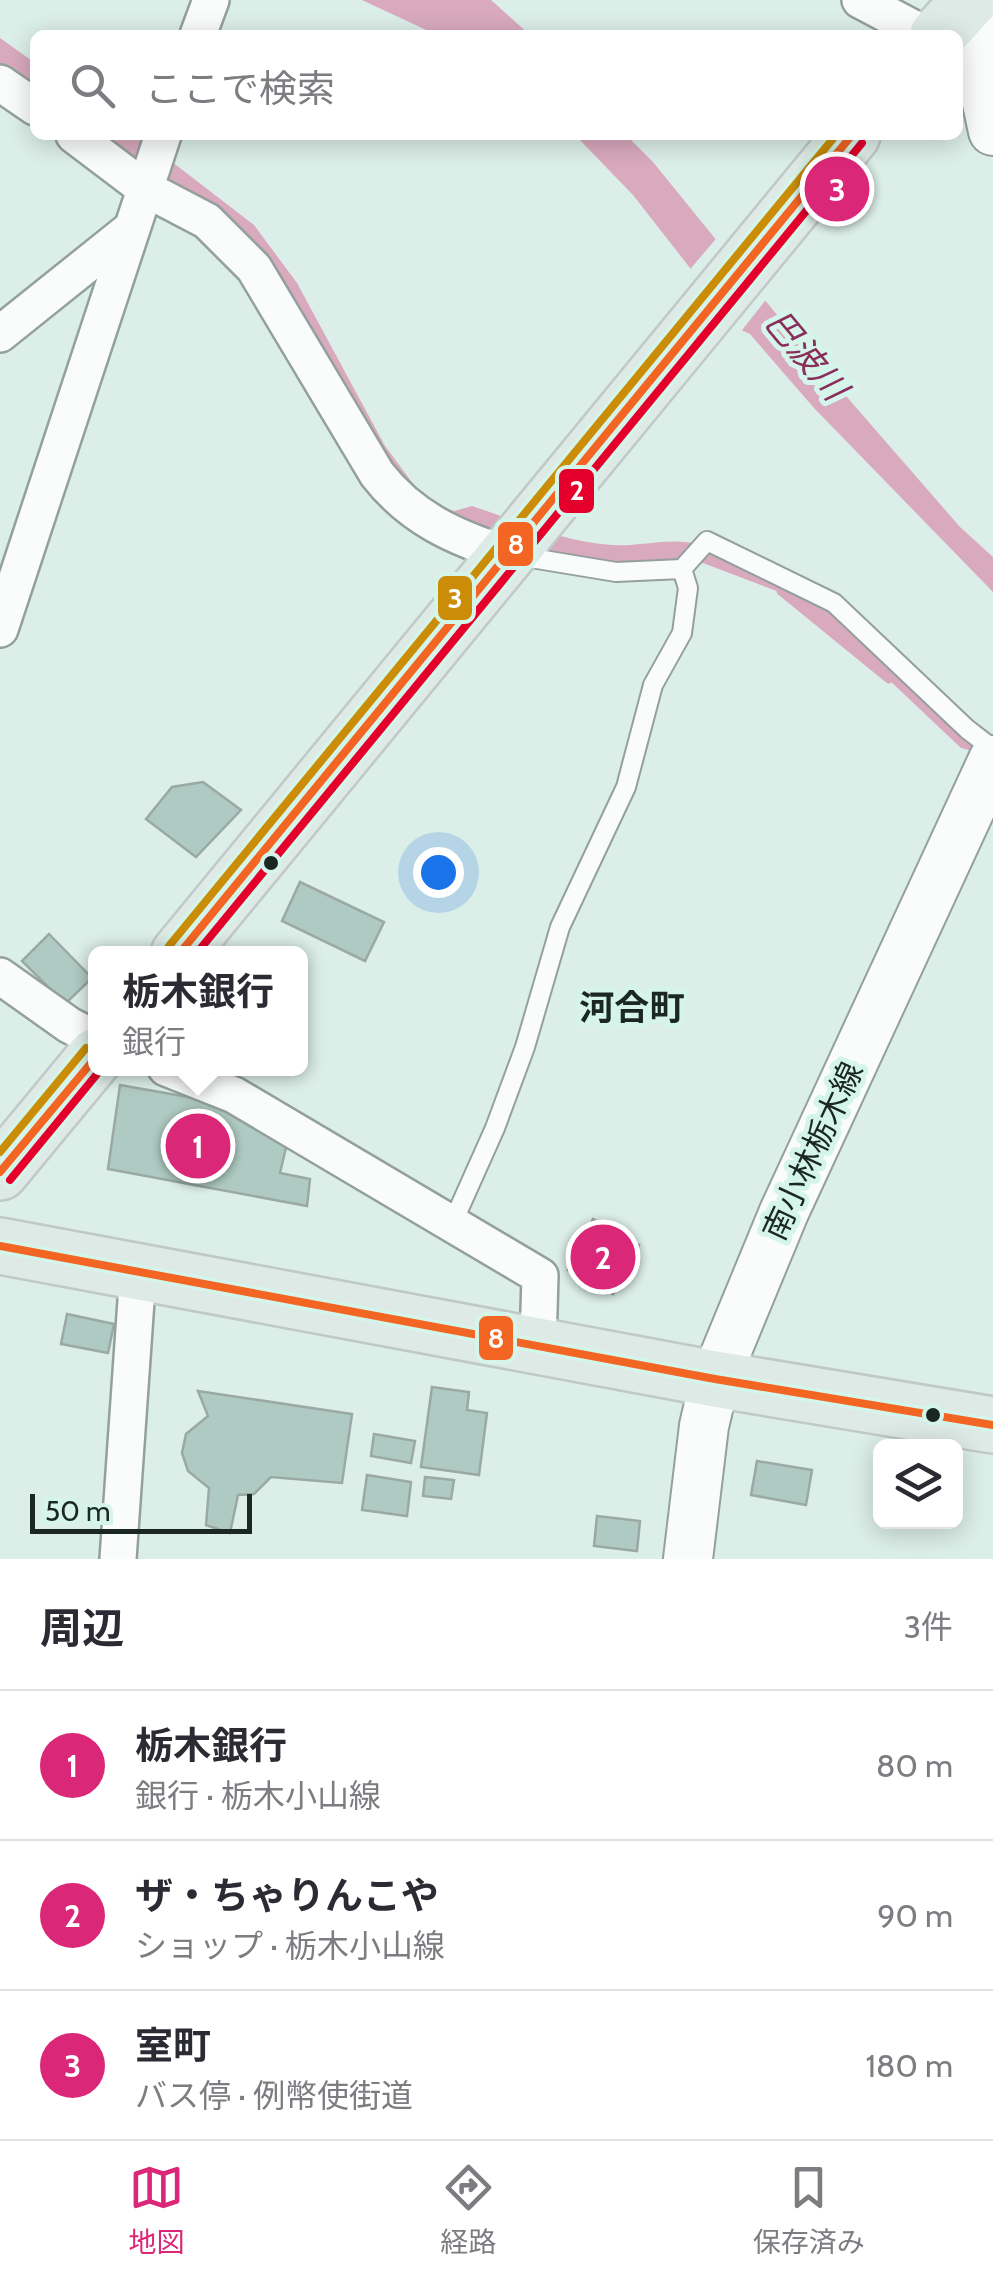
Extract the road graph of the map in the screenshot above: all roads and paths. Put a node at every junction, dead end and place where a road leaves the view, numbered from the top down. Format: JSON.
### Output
{"nodes":[{"id":1,"x":210,"y":0,"type":"edge"},
{"id":2,"x":860,"y":0,"type":"edge"},
{"id":3,"x":970,"y":0,"type":"edge"},
{"id":4,"x":200,"y":30,"type":"edge"},
{"id":5,"x":917,"y":30,"type":"edge"},
{"id":6,"x":970,"y":54,"type":"edge"},
{"id":7,"x":0,"y":83,"type":"edge"},
{"id":8,"x":30,"y":103,"type":"edge"},
{"id":9,"x":993,"y":131,"type":"edge"},
{"id":10,"x":91,"y":140,"type":"edge"},
{"id":11,"x":848,"y":140,"type":"edge"},
{"id":12,"x":154,"y":159,"type":"edge"},
{"id":13,"x":131,"y":229,"type":"junction"},
{"id":14,"x":0,"y":334,"type":"edge"},
{"id":15,"x":517,"y":541,"type":"junction"},
{"id":16,"x":682,"y":569,"type":"junction"},
{"id":17,"x":0,"y":629,"type":"edge"},
{"id":18,"x":991,"y":760,"type":"edge"},
{"id":19,"x":187,"y":946,"type":"edge"},
{"id":20,"x":0,"y":976,"type":"edge"},
{"id":21,"x":88,"y":1034,"type":"edge"},
{"id":22,"x":88,"y":1066,"type":"edge"},
{"id":23,"x":186,"y":1076,"type":"edge"},
{"id":24,"x":0,"y":1172,"type":"edge"},
{"id":25,"x":453,"y":1222,"type":"junction"},
{"id":26,"x":0,"y":1246,"type":"edge"},
{"id":27,"x":138,"y":1272,"type":"junction"},
{"id":28,"x":538,"y":1345,"type":"junction"},
{"id":29,"x":716,"y":1378,"type":"junction"},
{"id":30,"x":993,"y":1426,"type":"edge"},
{"id":31,"x":118,"y":1559,"type":"edge"},
{"id":32,"x":688,"y":1559,"type":"edge"}],
"edges":[{"from":1,"to":4,"type":"street"},
{"from":2,"to":5,"type":"street"},
{"from":3,"to":6,"type":"main road"},
{"from":6,"to":9,"type":"main road"},
{"from":7,"to":8,"type":"street"},
{"from":10,"to":12,"type":"street"},
{"from":11,"to":15,"type":"main road"},
{"from":12,"to":13,"type":"street"},
{"from":12,"to":15,"type":"street"},
{"from":13,"to":14,"type":"street"},
{"from":13,"to":17,"type":"street"},
{"from":15,"to":16,"type":"lane"},
{"from":15,"to":19,"type":"main road"},
{"from":16,"to":18,"type":"lane"},
{"from":16,"to":25,"type":"lane"},
{"from":18,"to":29,"type":"main road","name":"南小林栃木線"},
{"from":20,"to":21,"type":"street"},
{"from":22,"to":24,"type":"main road"},
{"from":23,"to":25,"type":"street"},
{"from":25,"to":28,"type":"street"},
{"from":26,"to":27,"type":"main road"},
{"from":27,"to":28,"type":"main road"},
{"from":27,"to":31,"type":"street"},
{"from":28,"to":29,"type":"main road"},
{"from":29,"to":30,"type":"main road"},
{"from":29,"to":32,"type":"main road","name":"南小林栃木線"}]}
